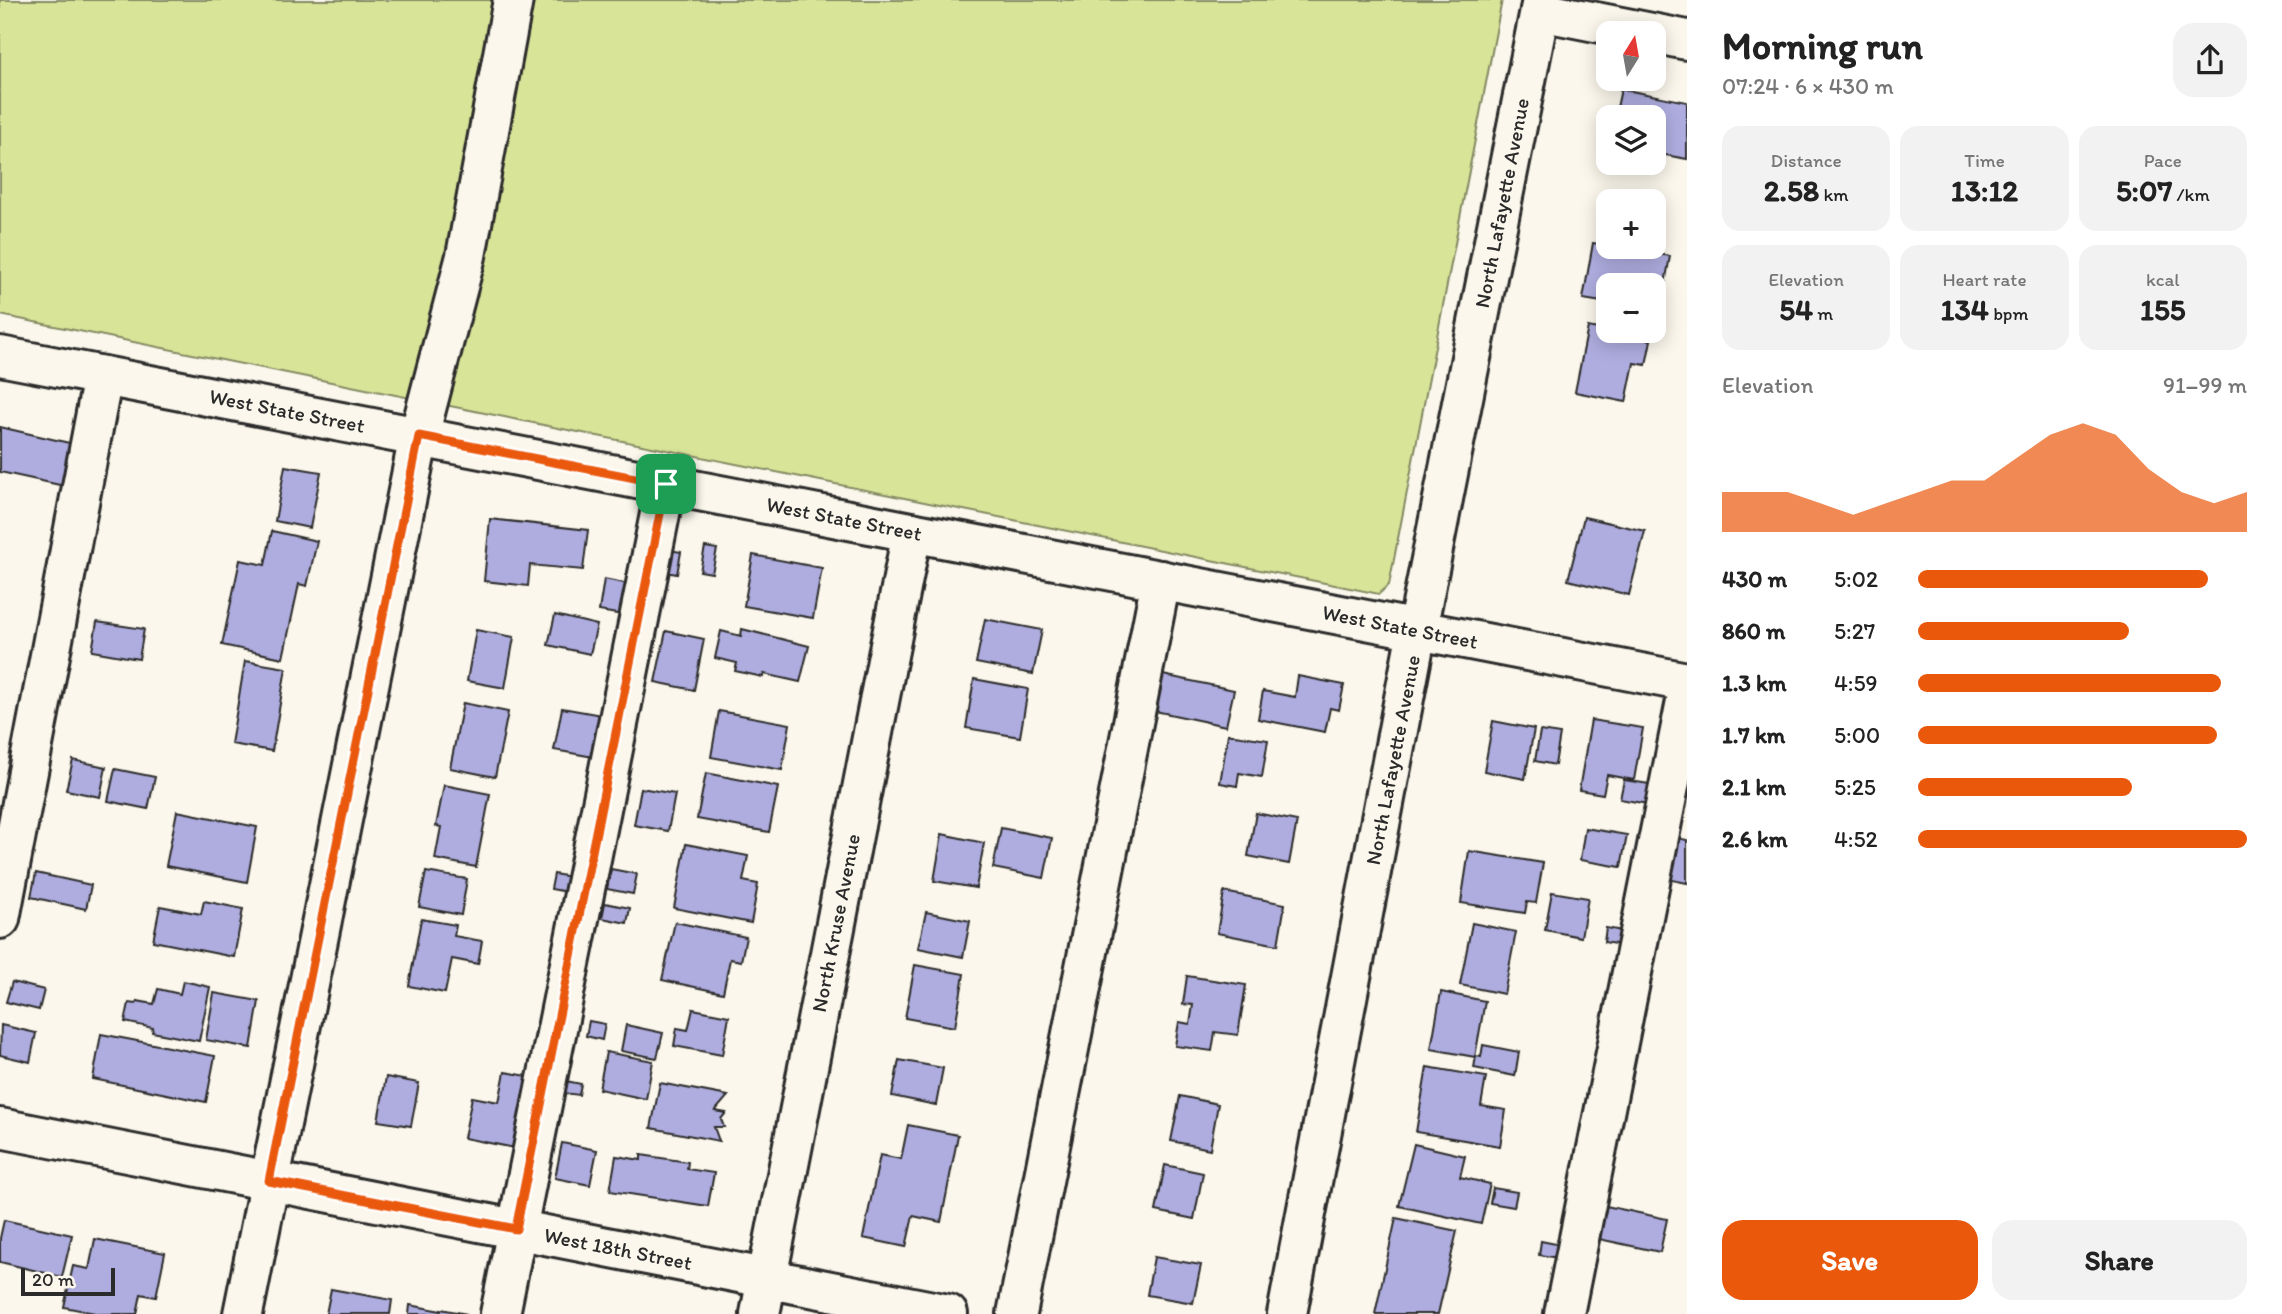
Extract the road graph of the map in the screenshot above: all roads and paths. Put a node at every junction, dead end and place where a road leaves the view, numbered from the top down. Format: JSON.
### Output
{"nodes":[{"id":1,"x":513,"y":0,"type":"edge"},
{"id":2,"x":1541,"y":5,"type":"edge"},
{"id":3,"x":1687,"y":40,"type":"edge"},
{"id":4,"x":0,"y":356,"type":"edge"},
{"id":5,"x":103,"y":376,"type":"junction"},
{"id":6,"x":419,"y":436,"type":"junction"},
{"id":7,"x":666,"y":484,"type":"junction"},
{"id":8,"x":912,"y":532,"type":"junction"},
{"id":9,"x":1161,"y":580,"type":"junction"},
{"id":10,"x":1417,"y":630,"type":"junction"},
{"id":11,"x":1687,"y":682,"type":"edge"},
{"id":12,"x":1687,"y":696,"type":"edge"},
{"id":13,"x":0,"y":919,"type":"edge"},
{"id":14,"x":0,"y":1128,"type":"edge"},
{"id":15,"x":269,"y":1181,"type":"junction"},
{"id":16,"x":516,"y":1229,"type":"junction"},
{"id":17,"x":763,"y":1296,"type":"edge"},
{"id":18,"x":243,"y":1314,"type":"edge"},
{"id":19,"x":499,"y":1314,"type":"edge"},
{"id":20,"x":948,"y":1314,"type":"edge"},
{"id":21,"x":1017,"y":1314,"type":"edge"},
{"id":22,"x":1287,"y":1314,"type":"edge"},
{"id":23,"x":1564,"y":1314,"type":"edge"}],
"edges":[{"from":1,"to":6,"type":"street"},
{"from":2,"to":3,"type":"street"},
{"from":2,"to":10,"type":"street","name":"North Lafayette Avenue"},
{"from":4,"to":5,"type":"street","name":"West State Street"},
{"from":5,"to":6,"type":"street","name":"West State Street"},
{"from":5,"to":13,"type":"street"},
{"from":6,"to":7,"type":"street","name":"West State Street"},
{"from":6,"to":15,"type":"street"},
{"from":7,"to":8,"type":"street","name":"West State Street"},
{"from":7,"to":16,"type":"street"},
{"from":8,"to":9,"type":"street","name":"West State Street"},
{"from":8,"to":17,"type":"street","name":"North Kruse Avenue"},
{"from":9,"to":10,"type":"street","name":"West State Street"},
{"from":9,"to":21,"type":"street"},
{"from":10,"to":11,"type":"street","name":"West State Street"},
{"from":10,"to":22,"type":"street","name":"North Lafayette Avenue"},
{"from":12,"to":23,"type":"street"},
{"from":14,"to":15,"type":"street","name":"West 18th Street"},
{"from":15,"to":16,"type":"street","name":"West 18th Street"},
{"from":15,"to":18,"type":"street"},
{"from":16,"to":17,"type":"street","name":"West 18th Street"},
{"from":16,"to":19,"type":"street"},
{"from":17,"to":20,"type":"street","name":"West 18th Street"}]}
